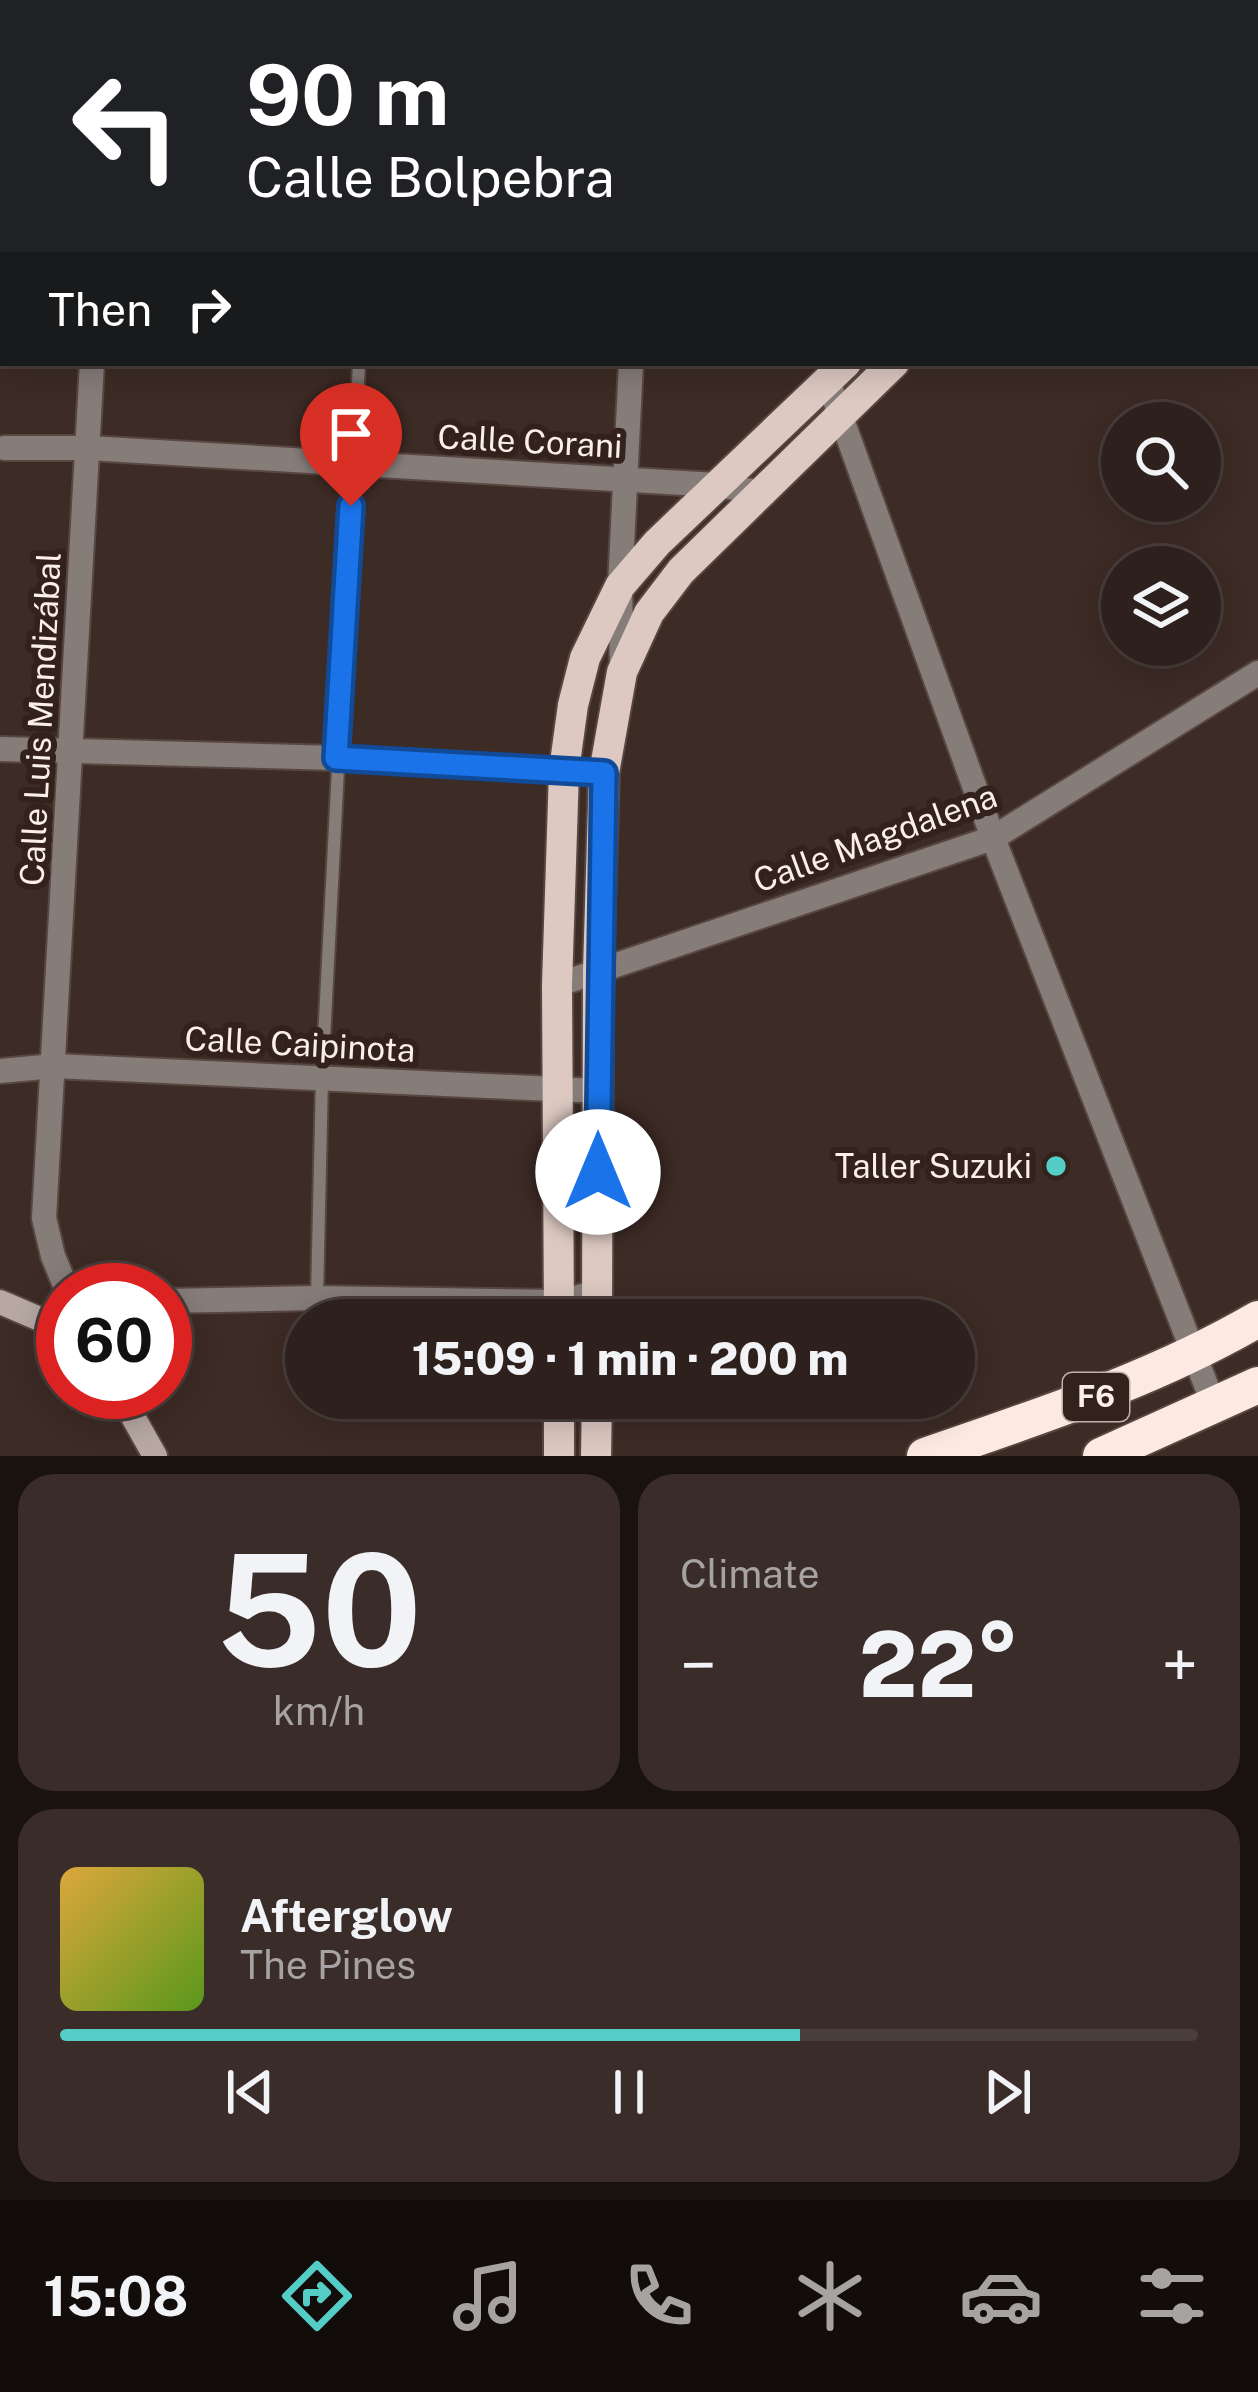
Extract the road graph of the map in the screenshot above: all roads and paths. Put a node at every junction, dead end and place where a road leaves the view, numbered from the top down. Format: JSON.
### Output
{"nodes":[{"id":1,"x":92,"y":366,"type":"edge"},
{"id":2,"x":359,"y":366,"type":"edge"},
{"id":3,"x":631,"y":366,"type":"edge"},
{"id":4,"x":890,"y":366,"type":"edge"},
{"id":5,"x":837,"y":372,"type":"edge"},
{"id":6,"x":841,"y":418,"type":"junction"},
{"id":7,"x":5,"y":448,"type":"dead end"},
{"id":8,"x":88,"y":448,"type":"junction"},
{"id":9,"x":353,"y":464,"type":"junction"},
{"id":10,"x":625,"y":480,"type":"junction"},
{"id":11,"x":717,"y":485,"type":"junction"},
{"id":12,"x":764,"y":493,"type":"junction"},
{"id":13,"x":620,"y":586,"type":"junction"},
{"id":14,"x":622,"y":672,"type":"junction"},
{"id":15,"x":1258,"y":673,"type":"edge"},
{"id":16,"x":0,"y":749,"type":"edge"},
{"id":17,"x":72,"y":750,"type":"junction"},
{"id":18,"x":336,"y":758,"type":"junction"},
{"id":19,"x":564,"y":770,"type":"junction"},
{"id":20,"x":604,"y":773,"type":"junction"},
{"id":21,"x":993,"y":838,"type":"junction"},
{"id":22,"x":598,"y":971,"type":"junction"},
{"id":23,"x":557,"y":986,"type":"junction"},
{"id":24,"x":55,"y":1066,"type":"junction"},
{"id":25,"x":0,"y":1071,"type":"edge"},
{"id":26,"x":322,"y":1077,"type":"junction"},
{"id":27,"x":556,"y":1089,"type":"junction"},
{"id":28,"x":598,"y":1091,"type":"junction"},
{"id":29,"x":56,"y":1263,"type":"edge"},
{"id":30,"x":317,"y":1298,"type":"junction"},
{"id":31,"x":336,"y":1299,"type":"edge"},
{"id":32,"x":559,"y":1299,"type":"edge"},
{"id":33,"x":597,"y":1299,"type":"edge"},
{"id":34,"x":192,"y":1300,"type":"edge"},
{"id":35,"x":0,"y":1302,"type":"edge"},
{"id":36,"x":36,"y":1317,"type":"edge"},
{"id":37,"x":1258,"y":1319,"type":"edge"},
{"id":38,"x":1196,"y":1355,"type":"junction"},
{"id":39,"x":1258,"y":1385,"type":"edge"},
{"id":40,"x":1214,"y":1408,"type":"junction"},
{"id":41,"x":134,"y":1419,"type":"edge"},
{"id":42,"x":559,"y":1419,"type":"edge"},
{"id":43,"x":597,"y":1419,"type":"edge"},
{"id":44,"x":155,"y":1456,"type":"edge"},
{"id":45,"x":559,"y":1456,"type":"edge"},
{"id":46,"x":596,"y":1456,"type":"edge"},
{"id":47,"x":925,"y":1456,"type":"edge"},
{"id":48,"x":1101,"y":1456,"type":"edge"}],
"edges":[{"from":1,"to":8,"type":"street","name":"Calle Luis Mendizábal"},
{"from":2,"to":9,"type":"lane"},
{"from":3,"to":10,"type":"street"},
{"from":4,"to":6,"type":"main road"},
{"from":5,"to":6,"type":"street"},
{"from":5,"to":11,"type":"main road"},
{"from":6,"to":12,"type":"main road"},
{"from":6,"to":21,"type":"street"},
{"from":7,"to":8,"type":"street","name":"Calle Corani"},
{"from":8,"to":9,"type":"street","name":"Calle Corani"},
{"from":8,"to":17,"type":"street","name":"Calle Luis Mendizábal"},
{"from":9,"to":10,"type":"street","name":"Calle Corani"},
{"from":9,"to":18,"type":"lane"},
{"from":10,"to":11,"type":"street","name":"Calle Corani"},
{"from":10,"to":13,"type":"street"},
{"from":11,"to":12,"type":"street","name":"Calle Corani"},
{"from":11,"to":13,"type":"main road"},
{"from":12,"to":14,"type":"main road"},
{"from":13,"to":14,"type":"street"},
{"from":13,"to":19,"type":"main road"},
{"from":14,"to":20,"type":"main road"},
{"from":15,"to":21,"type":"street","name":"Calle Magdalena"},
{"from":16,"to":17,"type":"street"},
{"from":17,"to":18,"type":"street"},
{"from":17,"to":24,"type":"street","name":"Calle Luis Mendizábal"},
{"from":18,"to":19,"type":"street"},
{"from":18,"to":26,"type":"lane"},
{"from":19,"to":20,"type":"street"},
{"from":19,"to":23,"type":"main road"},
{"from":20,"to":22,"type":"main road"},
{"from":21,"to":22,"type":"street","name":"Calle Magdalena"},
{"from":21,"to":38,"type":"street"},
{"from":22,"to":23,"type":"street","name":"Calle Magdalena"},
{"from":22,"to":28,"type":"main road"},
{"from":23,"to":27,"type":"main road"},
{"from":24,"to":25,"type":"street","name":"Calle Caipinota"},
{"from":24,"to":26,"type":"street","name":"Calle Caipinota"},
{"from":24,"to":29,"type":"street","name":"Calle Luis Mendizábal"},
{"from":26,"to":27,"type":"street","name":"Calle Caipinota"},
{"from":26,"to":30,"type":"lane"},
{"from":27,"to":28,"type":"street","name":"Calle Caipinota"},
{"from":27,"to":32,"type":"main road"},
{"from":28,"to":33,"type":"main road"},
{"from":30,"to":31,"type":"street"},
{"from":30,"to":34,"type":"street"},
{"from":35,"to":36,"type":"street"},
{"from":37,"to":38,"type":"highway","number":"F6"},
{"from":38,"to":40,"type":"street"},
{"from":38,"to":47,"type":"highway","number":"F6"},
{"from":39,"to":40,"type":"highway","number":"F6"},
{"from":40,"to":48,"type":"highway","number":"F6"},
{"from":41,"to":44,"type":"street"},
{"from":42,"to":45,"type":"main road"},
{"from":43,"to":46,"type":"main road"}]}
